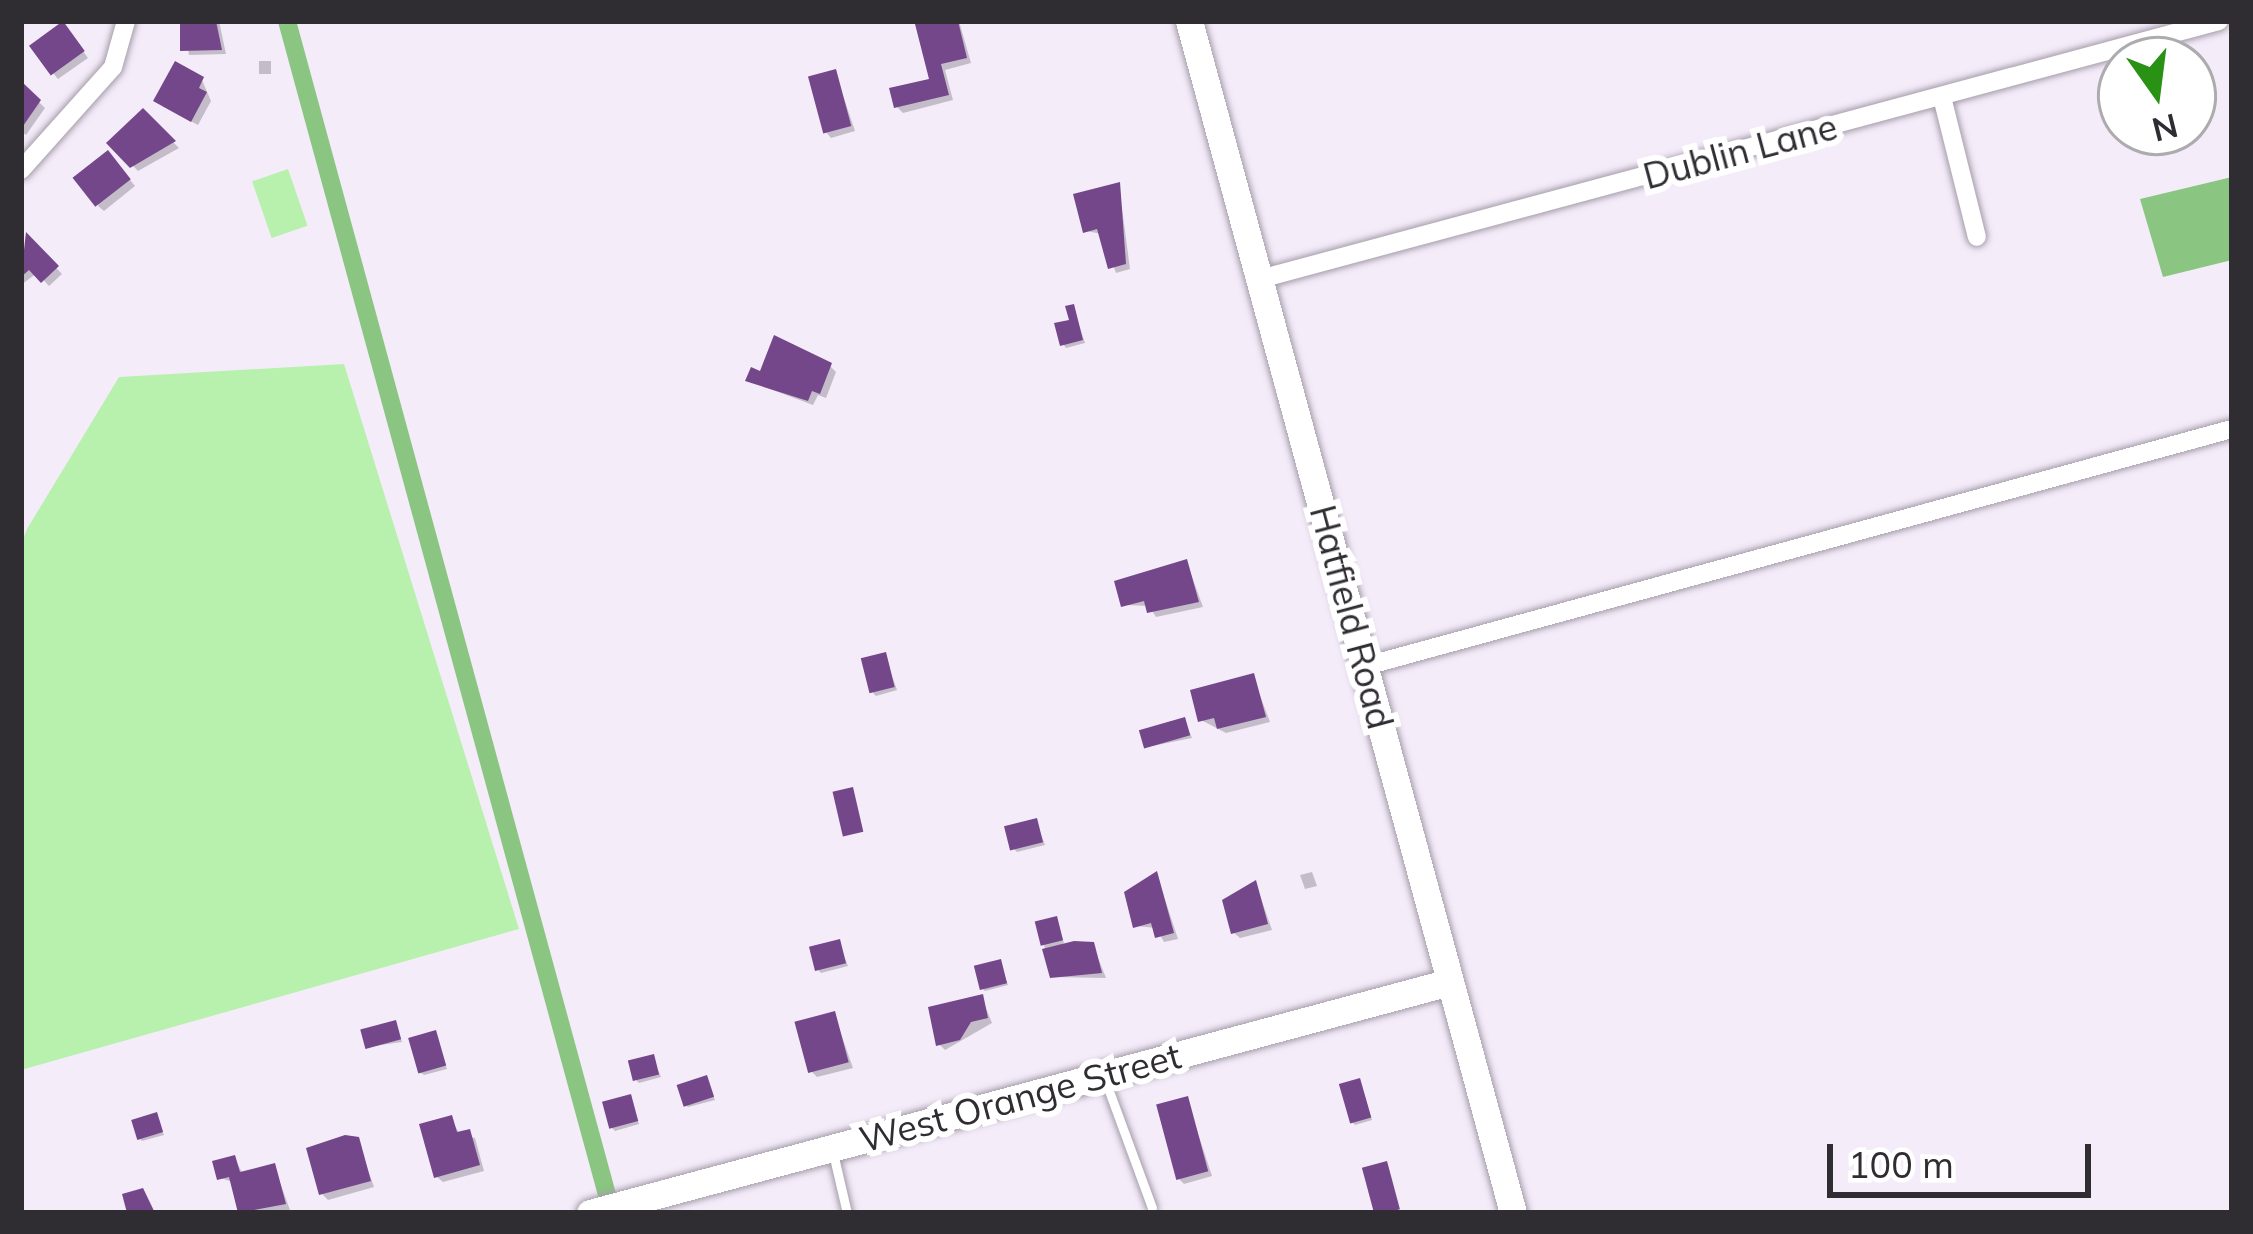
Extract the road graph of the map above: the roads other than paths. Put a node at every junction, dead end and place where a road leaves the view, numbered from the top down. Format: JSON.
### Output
{"nodes":[{"id":1,"x":126,"y":21,"type":"edge"},
{"id":2,"x":1190,"y":21,"type":"edge"},
{"id":3,"x":2218,"y":21,"type":"edge"},
{"id":4,"x":1942,"y":98,"type":"junction"},
{"id":5,"x":21,"y":170,"type":"edge"},
{"id":6,"x":1977,"y":237,"type":"dead end"},
{"id":7,"x":1260,"y":278,"type":"junction"},
{"id":8,"x":2232,"y":429,"type":"edge"},
{"id":9,"x":1366,"y":666,"type":"junction"},
{"id":10,"x":1450,"y":982,"type":"junction"},
{"id":11,"x":1104,"y":1075,"type":"junction"},
{"id":12,"x":832,"y":1148,"type":"junction"},
{"id":13,"x":1152,"y":1208,"type":"dead end"},
{"id":14,"x":604,"y":1209,"type":"edge"},
{"id":15,"x":847,"y":1213,"type":"edge"},
{"id":16,"x":1513,"y":1213,"type":"edge"}],
"edges":[{"from":1,"to":5,"type":"street"},
{"from":2,"to":7,"type":"street","name":"Hatfield Road"},
{"from":3,"to":4,"type":"street","name":"Dublin Lane"},
{"from":4,"to":6,"type":"street"},
{"from":4,"to":7,"type":"street","name":"Dublin Lane"},
{"from":7,"to":9,"type":"street","name":"Hatfield Road"},
{"from":8,"to":9,"type":"street"},
{"from":9,"to":10,"type":"street","name":"Hatfield Road"},
{"from":10,"to":11,"type":"street","name":"West Orange Street"},
{"from":10,"to":16,"type":"street","name":"Hatfield Road"},
{"from":11,"to":12,"type":"street","name":"West Orange Street"},
{"from":11,"to":13,"type":"lane"},
{"from":12,"to":14,"type":"street","name":"West Orange Street"},
{"from":12,"to":15,"type":"lane"}]}
